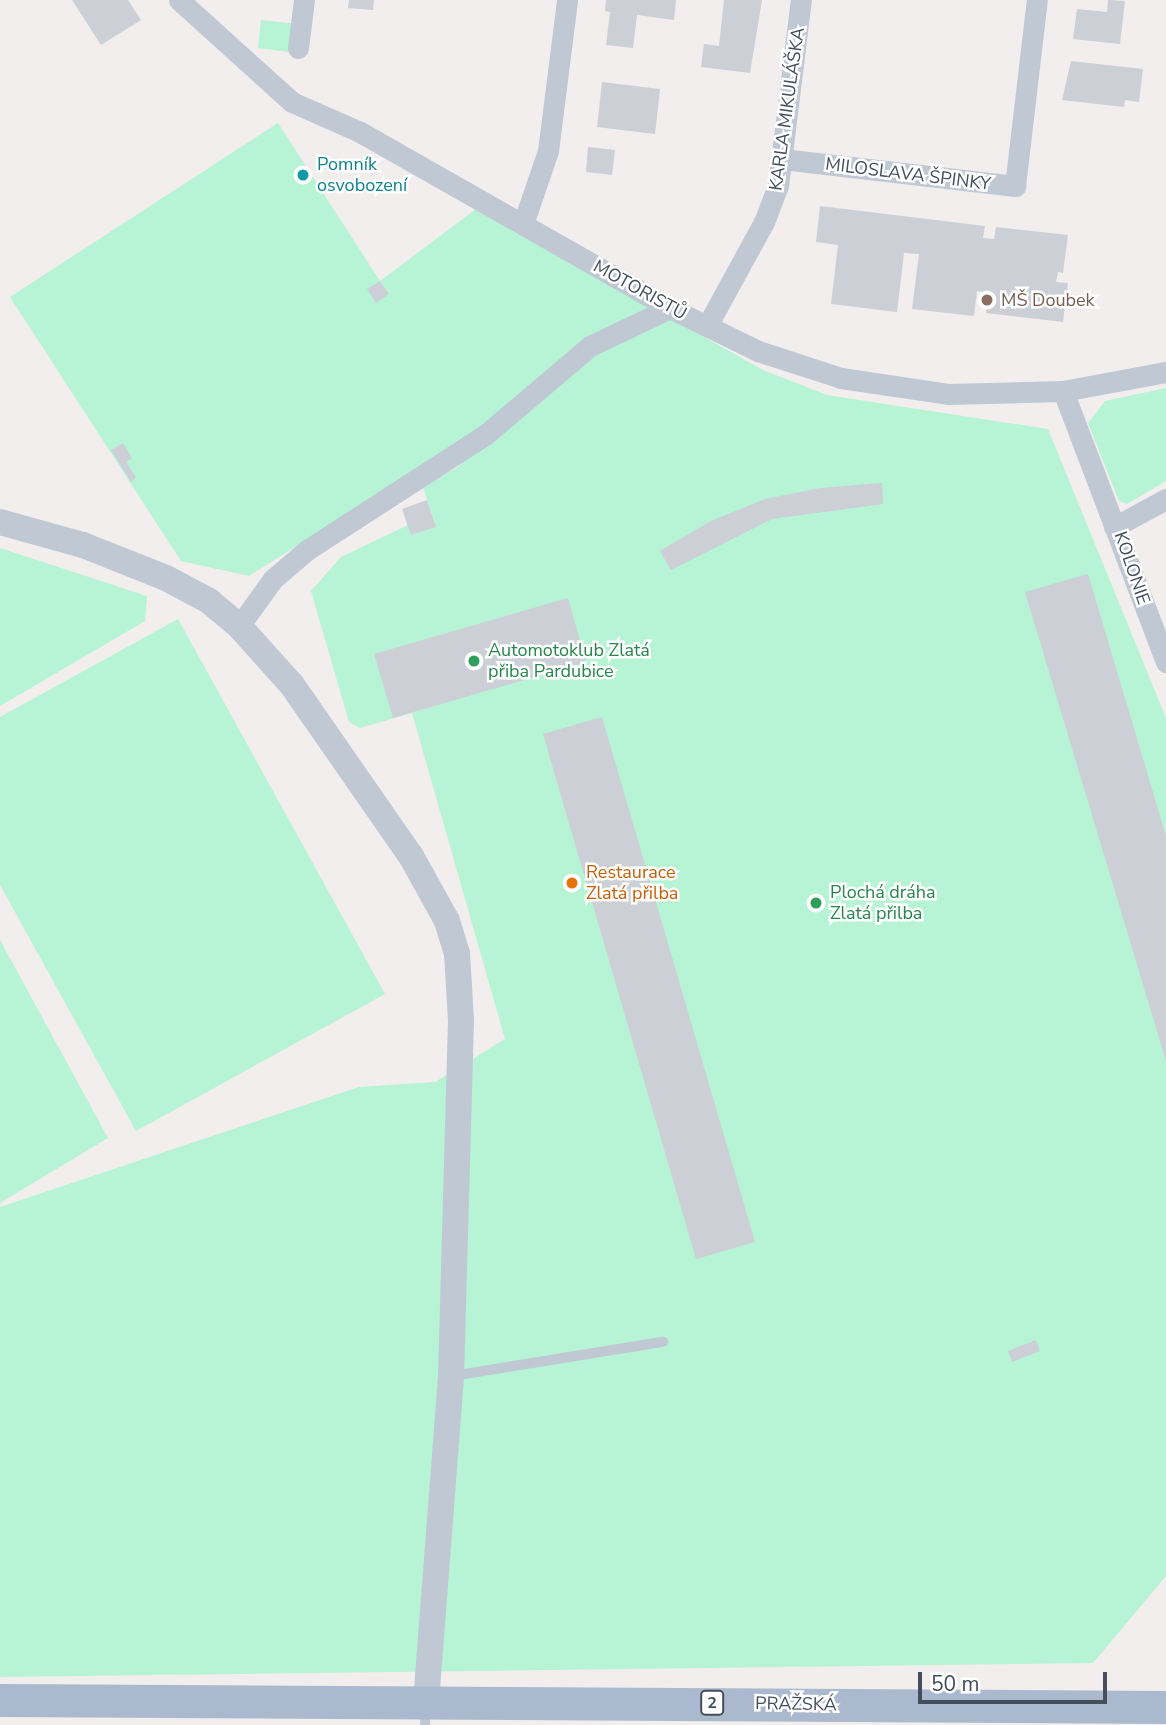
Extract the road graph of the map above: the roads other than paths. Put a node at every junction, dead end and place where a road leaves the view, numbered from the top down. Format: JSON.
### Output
{"nodes":[{"id":1,"x":179,"y":0,"type":"edge"},
{"id":2,"x":304,"y":0,"type":"edge"},
{"id":3,"x":567,"y":0,"type":"edge"},
{"id":4,"x":801,"y":0,"type":"edge"},
{"id":5,"x":1037,"y":0,"type":"edge"},
{"id":6,"x":298,"y":48,"type":"dead end"},
{"id":7,"x":782,"y":159,"type":"junction"},
{"id":8,"x":523,"y":224,"type":"junction"},
{"id":9,"x":670,"y":308,"type":"junction"},
{"id":10,"x":707,"y":326,"type":"junction"},
{"id":11,"x":1166,"y":372,"type":"edge"},
{"id":12,"x":1063,"y":391,"type":"junction"},
{"id":13,"x":1166,"y":499,"type":"edge"},
{"id":14,"x":0,"y":522,"type":"edge"},
{"id":15,"x":1114,"y":527,"type":"junction"},
{"id":16,"x":239,"y":626,"type":"junction"},
{"id":17,"x":1166,"y":662,"type":"edge"},
{"id":18,"x":663,"y":1342,"type":"dead end"},
{"id":19,"x":450,"y":1377,"type":"junction"},
{"id":20,"x":0,"y":1700,"type":"edge"},
{"id":21,"x":1166,"y":1707,"type":"edge"},
{"id":22,"x":426,"y":1713,"type":"edge"},
{"id":23,"x":999,"y":1715,"type":"edge"}],
"edges":[{"from":1,"to":8,"type":"street","name":"MOTORISTŮ"},
{"from":2,"to":6,"type":"street"},
{"from":3,"to":8,"type":"street"},
{"from":4,"to":7,"type":"street","name":"KARLA MIKULÁŠKA"},
{"from":5,"to":7,"type":"street","name":"MILOSLAVA ŠPINKY"},
{"from":7,"to":10,"type":"street","name":"KARLA MIKULÁŠKA"},
{"from":8,"to":9,"type":"street","name":"MOTORISTŮ"},
{"from":9,"to":10,"type":"street","name":"MOTORISTŮ"},
{"from":9,"to":16,"type":"street"},
{"from":10,"to":12,"type":"street","name":"MOTORISTŮ"},
{"from":11,"to":12,"type":"street","name":"MOTORISTŮ"},
{"from":12,"to":15,"type":"street"},
{"from":13,"to":15,"type":"street","name":"KOLONIE"},
{"from":14,"to":16,"type":"street"},
{"from":15,"to":17,"type":"street","name":"KOLONIE"},
{"from":16,"to":19,"type":"street"},
{"from":18,"to":19,"type":"lane"},
{"from":19,"to":22,"type":"street"},
{"from":20,"to":22,"type":"main road","number":"2"},
{"from":21,"to":23,"type":"main road","name":"PRAŽSKÁ","number":"2"},
{"from":22,"to":23,"type":"main road","name":"PRAŽSKÁ","number":"2"}]}
